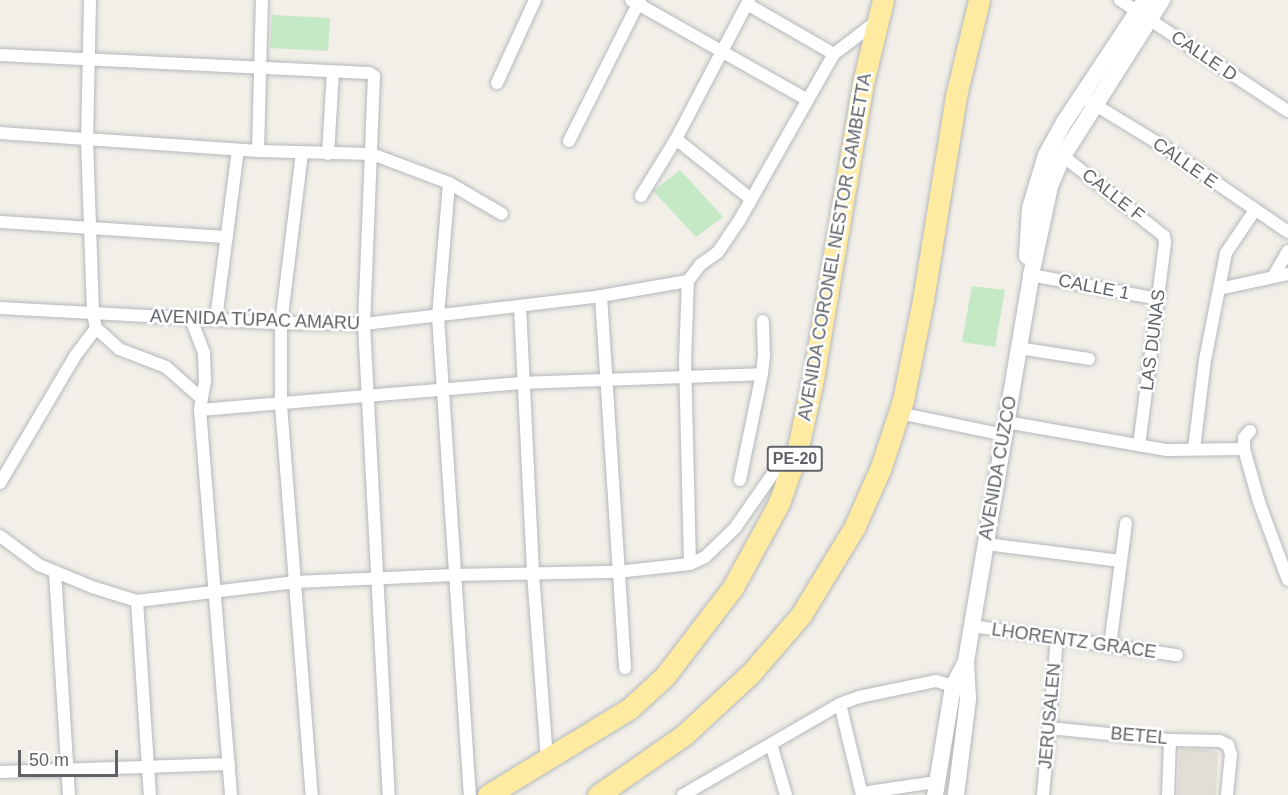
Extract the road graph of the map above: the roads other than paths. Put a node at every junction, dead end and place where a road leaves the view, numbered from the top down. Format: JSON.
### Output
{"nodes":[{"id":1,"x":90,"y":0,"type":"edge"},
{"id":2,"x":262,"y":0,"type":"edge"},
{"id":3,"x":535,"y":0,"type":"edge"},
{"id":4,"x":883,"y":0,"type":"edge"},
{"id":5,"x":979,"y":0,"type":"edge"},
{"id":6,"x":1120,"y":0,"type":"edge"},
{"id":7,"x":1162,"y":0,"type":"edge"},
{"id":8,"x":636,"y":1,"type":"edge"},
{"id":9,"x":748,"y":2,"type":"edge"},
{"id":10,"x":1144,"y":10,"type":"edge"},
{"id":11,"x":876,"y":22,"type":"junction"},
{"id":12,"x":721,"y":51,"type":"junction"},
{"id":13,"x":834,"y":54,"type":"junction"},
{"id":14,"x":0,"y":55,"type":"edge"},
{"id":15,"x":87,"y":60,"type":"junction"},
{"id":16,"x":260,"y":69,"type":"junction"},
{"id":17,"x":333,"y":72,"type":"junction"},
{"id":18,"x":497,"y":83,"type":"dead end"},
{"id":19,"x":808,"y":100,"type":"junction"},
{"id":20,"x":1088,"y":100,"type":"junction"},
{"id":21,"x":1288,"y":111,"type":"edge"},
{"id":22,"x":0,"y":133,"type":"edge"},
{"id":23,"x":676,"y":139,"type":"junction"},
{"id":24,"x":87,"y":140,"type":"junction"},
{"id":25,"x":569,"y":141,"type":"dead end"},
{"id":26,"x":238,"y":150,"type":"junction"},
{"id":27,"x":258,"y":152,"type":"junction"},
{"id":28,"x":302,"y":153,"type":"junction"},
{"id":29,"x":328,"y":154,"type":"junction"},
{"id":30,"x":372,"y":154,"type":"junction"},
{"id":31,"x":1063,"y":156,"type":"junction"},
{"id":32,"x":449,"y":183,"type":"junction"},
{"id":33,"x":641,"y":196,"type":"dead end"},
{"id":34,"x":751,"y":199,"type":"junction"},
{"id":35,"x":1255,"y":210,"type":"junction"},
{"id":36,"x":502,"y":214,"type":"dead end"},
{"id":37,"x":0,"y":222,"type":"edge"},
{"id":38,"x":92,"y":228,"type":"junction"},
{"id":39,"x":1288,"y":232,"type":"edge"},
{"id":40,"x":1164,"y":236,"type":"joint"},
{"id":41,"x":227,"y":237,"type":"junction"},
{"id":42,"x":1288,"y":251,"type":"edge"},
{"id":43,"x":1031,"y":274,"type":"junction"},
{"id":44,"x":1288,"y":274,"type":"edge"},
{"id":45,"x":1273,"y":277,"type":"junction"},
{"id":46,"x":688,"y":281,"type":"junction"},
{"id":47,"x":1219,"y":289,"type":"junction"},
{"id":48,"x":602,"y":296,"type":"junction"},
{"id":49,"x":1158,"y":299,"type":"junction"},
{"id":50,"x":520,"y":306,"type":"junction"},
{"id":51,"x":0,"y":308,"type":"edge"},
{"id":52,"x":93,"y":314,"type":"junction"},
{"id":53,"x":438,"y":316,"type":"junction"},
{"id":54,"x":191,"y":319,"type":"junction"},
{"id":55,"x":216,"y":319,"type":"junction"},
{"id":56,"x":763,"y":321,"type":"dead end"},
{"id":57,"x":281,"y":323,"type":"junction"},
{"id":58,"x":364,"y":324,"type":"junction"},
{"id":59,"x":96,"y":328,"type":"junction"},
{"id":60,"x":1018,"y":348,"type":"junction"},
{"id":61,"x":1089,"y":359,"type":"dead end"},
{"id":62,"x":762,"y":374,"type":"junction"},
{"id":63,"x":686,"y":378,"type":"junction"},
{"id":64,"x":605,"y":380,"type":"junction"},
{"id":65,"x":521,"y":383,"type":"junction"},
{"id":66,"x":443,"y":389,"type":"junction"},
{"id":67,"x":366,"y":396,"type":"junction"},
{"id":68,"x":201,"y":404,"type":"junction"},
{"id":69,"x":281,"y":405,"type":"junction"},
{"id":70,"x":899,"y":413,"type":"junction"},
{"id":71,"x":1005,"y":428,"type":"junction"},
{"id":72,"x":1250,"y":430,"type":"dead end"},
{"id":73,"x":1139,"y":445,"type":"junction"},
{"id":74,"x":1194,"y":449,"type":"junction"},
{"id":75,"x":1244,"y":449,"type":"junction"},
{"id":76,"x":797,"y":452,"type":"junction"},
{"id":77,"x":740,"y":480,"type":"dead end"},
{"id":78,"x":0,"y":483,"type":"edge"},
{"id":79,"x":1126,"y":523,"type":"dead end"},
{"id":80,"x":0,"y":536,"type":"edge"},
{"id":81,"x":986,"y":544,"type":"junction"},
{"id":82,"x":1121,"y":561,"type":"junction"},
{"id":83,"x":690,"y":564,"type":"junction"},
{"id":84,"x":55,"y":572,"type":"junction"},
{"id":85,"x":617,"y":572,"type":"junction"},
{"id":86,"x":532,"y":573,"type":"junction"},
{"id":87,"x":454,"y":575,"type":"junction"},
{"id":88,"x":376,"y":578,"type":"junction"},
{"id":89,"x":1288,"y":580,"type":"edge"},
{"id":90,"x":296,"y":582,"type":"junction"},
{"id":91,"x":214,"y":591,"type":"junction"},
{"id":92,"x":137,"y":600,"type":"junction"},
{"id":93,"x":972,"y":626,"type":"junction"},
{"id":94,"x":1058,"y":638,"type":"junction"},
{"id":95,"x":1110,"y":646,"type":"junction"},
{"id":96,"x":1177,"y":655,"type":"dead end"},
{"id":97,"x":966,"y":661,"type":"junction"},
{"id":98,"x":625,"y":668,"type":"dead end"},
{"id":99,"x":953,"y":686,"type":"junction"},
{"id":100,"x":840,"y":704,"type":"junction"},
{"id":101,"x":1049,"y":728,"type":"junction"},
{"id":102,"x":1170,"y":740,"type":"junction"},
{"id":103,"x":771,"y":744,"type":"junction"},
{"id":104,"x":547,"y":759,"type":"junction"},
{"id":105,"x":229,"y":764,"type":"junction"},
{"id":106,"x":148,"y":767,"type":"junction"},
{"id":107,"x":67,"y":771,"type":"junction"},
{"id":108,"x":0,"y":772,"type":"edge"},
{"id":109,"x":936,"y":788,"type":"edge"},
{"id":110,"x":696,"y":792,"type":"edge"},
{"id":111,"x":862,"y":794,"type":"edge"},
{"id":112,"x":69,"y":795,"type":"edge"},
{"id":113,"x":150,"y":795,"type":"edge"},
{"id":114,"x":231,"y":795,"type":"edge"},
{"id":115,"x":312,"y":795,"type":"edge"},
{"id":116,"x":389,"y":795,"type":"edge"},
{"id":117,"x":470,"y":795,"type":"edge"},
{"id":118,"x":488,"y":795,"type":"edge"},
{"id":119,"x":598,"y":795,"type":"edge"},
{"id":120,"x":683,"y":795,"type":"edge"},
{"id":121,"x":786,"y":795,"type":"edge"},
{"id":122,"x":956,"y":795,"type":"edge"},
{"id":123,"x":1043,"y":795,"type":"edge"},
{"id":124,"x":1168,"y":795,"type":"edge"},
{"id":125,"x":1227,"y":795,"type":"edge"}],
"edges":[{"from":1,"to":15,"type":"street"},
{"from":2,"to":16,"type":"street"},
{"from":3,"to":18,"type":"street"},
{"from":4,"to":11,"type":"highway","name":"AVENIDA CORONEL NESTOR GAMBETTA","number":"PE-20"},
{"from":5,"to":70,"type":"highway"},
{"from":6,"to":10,"type":"street","name":"CALLE D"},
{"from":7,"to":10,"type":"street","name":"AVENIDA CUZCO"},
{"from":8,"to":12,"type":"street"},
{"from":8,"to":25,"type":"street"},
{"from":9,"to":12,"type":"street"},
{"from":9,"to":13,"type":"street"},
{"from":10,"to":20,"type":"street","name":"AVENIDA CUZCO"},
{"from":10,"to":21,"type":"street","name":"CALLE D"},
{"from":11,"to":13,"type":"street"},
{"from":11,"to":76,"type":"highway","name":"AVENIDA CORONEL NESTOR GAMBETTA","number":"PE-20"},
{"from":12,"to":19,"type":"street"},
{"from":12,"to":23,"type":"street"},
{"from":13,"to":19,"type":"street"},
{"from":14,"to":15,"type":"street"},
{"from":15,"to":16,"type":"street"},
{"from":15,"to":24,"type":"street"},
{"from":16,"to":17,"type":"street"},
{"from":16,"to":27,"type":"street"},
{"from":17,"to":29,"type":"street"},
{"from":17,"to":30,"type":"street"},
{"from":19,"to":34,"type":"street"},
{"from":20,"to":31,"type":"street","name":"AVENIDA CUZCO"},
{"from":20,"to":35,"type":"street","name":"CALLE E"},
{"from":20,"to":43,"type":"street","name":"AVENIDA CUZCO"},
{"from":22,"to":24,"type":"street"},
{"from":23,"to":33,"type":"street"},
{"from":23,"to":34,"type":"street"},
{"from":24,"to":26,"type":"street"},
{"from":24,"to":38,"type":"street"},
{"from":26,"to":27,"type":"street"},
{"from":26,"to":41,"type":"street"},
{"from":27,"to":28,"type":"street"},
{"from":28,"to":29,"type":"street"},
{"from":28,"to":57,"type":"street"},
{"from":29,"to":30,"type":"street"},
{"from":30,"to":32,"type":"street"},
{"from":30,"to":58,"type":"street"},
{"from":31,"to":40,"type":"street","name":"CALLE F"},
{"from":31,"to":43,"type":"street","name":"AVENIDA CUZCO"},
{"from":32,"to":36,"type":"street"},
{"from":32,"to":53,"type":"street"},
{"from":34,"to":46,"type":"street"},
{"from":35,"to":39,"type":"street","name":"CALLE E"},
{"from":35,"to":47,"type":"street"},
{"from":37,"to":38,"type":"street"},
{"from":38,"to":41,"type":"street"},
{"from":38,"to":52,"type":"street"},
{"from":40,"to":49,"type":"street","name":"LAS DUNAS"},
{"from":41,"to":55,"type":"street"},
{"from":42,"to":45,"type":"street"},
{"from":43,"to":49,"type":"street","name":"CALLE 1"},
{"from":43,"to":60,"type":"street","name":"AVENIDA CUZCO"},
{"from":44,"to":45,"type":"street"},
{"from":45,"to":47,"type":"street"},
{"from":46,"to":48,"type":"street","name":"AVENIDA TÚPAC AMARU"},
{"from":46,"to":63,"type":"street"},
{"from":47,"to":74,"type":"street"},
{"from":48,"to":50,"type":"street","name":"AVENIDA TÚPAC AMARU"},
{"from":48,"to":64,"type":"street"},
{"from":49,"to":73,"type":"street","name":"LAS DUNAS"},
{"from":50,"to":53,"type":"street","name":"AVENIDA TÚPAC AMARU"},
{"from":50,"to":65,"type":"street"},
{"from":51,"to":52,"type":"street","name":"AVENIDA TÚPAC AMARU"},
{"from":52,"to":54,"type":"street","name":"AVENIDA TÚPAC AMARU"},
{"from":52,"to":59,"type":"street"},
{"from":53,"to":58,"type":"street","name":"AVENIDA TÚPAC AMARU"},
{"from":53,"to":66,"type":"street"},
{"from":54,"to":55,"type":"street","name":"AVENIDA TÚPAC AMARU"},
{"from":54,"to":68,"type":"street"},
{"from":55,"to":57,"type":"street","name":"AVENIDA TÚPAC AMARU"},
{"from":56,"to":62,"type":"street"},
{"from":57,"to":58,"type":"street","name":"AVENIDA TÚPAC AMARU"},
{"from":57,"to":69,"type":"street"},
{"from":58,"to":67,"type":"street"},
{"from":59,"to":68,"type":"street"},
{"from":59,"to":78,"type":"street"},
{"from":60,"to":61,"type":"street"},
{"from":60,"to":71,"type":"street","name":"AVENIDA CUZCO"},
{"from":62,"to":63,"type":"street"},
{"from":62,"to":77,"type":"street"},
{"from":63,"to":64,"type":"street"},
{"from":63,"to":83,"type":"street"},
{"from":64,"to":65,"type":"street"},
{"from":64,"to":85,"type":"street"},
{"from":65,"to":66,"type":"street"},
{"from":65,"to":86,"type":"street"},
{"from":66,"to":67,"type":"street"},
{"from":66,"to":87,"type":"street"},
{"from":67,"to":69,"type":"street"},
{"from":67,"to":88,"type":"street"},
{"from":68,"to":69,"type":"street"},
{"from":68,"to":91,"type":"street"},
{"from":69,"to":90,"type":"street"},
{"from":70,"to":71,"type":"street"},
{"from":70,"to":119,"type":"highway"},
{"from":71,"to":73,"type":"street"},
{"from":71,"to":81,"type":"street","name":"AVENIDA CUZCO"},
{"from":72,"to":75,"type":"street"},
{"from":73,"to":74,"type":"street"},
{"from":74,"to":75,"type":"street"},
{"from":75,"to":89,"type":"street"},
{"from":76,"to":83,"type":"street"},
{"from":76,"to":104,"type":"highway","name":"AVENIDA CORONEL NESTOR GAMBETTA","number":"PE-20"},
{"from":79,"to":82,"type":"street"},
{"from":80,"to":84,"type":"street"},
{"from":81,"to":82,"type":"street"},
{"from":81,"to":93,"type":"street","name":"AVENIDA CUZCO"},
{"from":82,"to":95,"type":"street"},
{"from":83,"to":85,"type":"street"},
{"from":84,"to":92,"type":"street"},
{"from":84,"to":107,"type":"street"},
{"from":85,"to":86,"type":"street"},
{"from":85,"to":98,"type":"street"},
{"from":86,"to":87,"type":"street"},
{"from":86,"to":104,"type":"street"},
{"from":87,"to":88,"type":"street"},
{"from":87,"to":117,"type":"street"},
{"from":88,"to":90,"type":"street"},
{"from":88,"to":116,"type":"street"},
{"from":90,"to":91,"type":"street"},
{"from":90,"to":115,"type":"street"},
{"from":91,"to":92,"type":"street"},
{"from":91,"to":105,"type":"street"},
{"from":92,"to":106,"type":"street"},
{"from":93,"to":94,"type":"street","name":"LHORENTZ GRACE"},
{"from":93,"to":97,"type":"street","name":"AVENIDA CUZCO"},
{"from":94,"to":95,"type":"street","name":"LHORENTZ GRACE"},
{"from":94,"to":101,"type":"street","name":"JERUSALEN"},
{"from":95,"to":96,"type":"street","name":"LHORENTZ GRACE"},
{"from":97,"to":99,"type":"street","name":"AVENIDA CUZCO"},
{"from":97,"to":122,"type":"street","name":"AVENIDA CUZCO"},
{"from":99,"to":100,"type":"street"},
{"from":99,"to":109,"type":"street","name":"AVENIDA CUZCO"},
{"from":100,"to":103,"type":"street"},
{"from":100,"to":111,"type":"street"},
{"from":101,"to":102,"type":"street","name":"BETEL"},
{"from":101,"to":123,"type":"street","name":"JERUSALEN"},
{"from":102,"to":124,"type":"street"},
{"from":102,"to":125,"type":"street","name":"BETEL"},
{"from":103,"to":110,"type":"street"},
{"from":103,"to":121,"type":"street"},
{"from":104,"to":118,"type":"highway","name":"AVENIDA CORONEL NESTOR GAMBETTA","number":"PE-20"},
{"from":105,"to":106,"type":"street"},
{"from":105,"to":114,"type":"street"},
{"from":106,"to":107,"type":"street"},
{"from":106,"to":113,"type":"street"},
{"from":107,"to":108,"type":"street"},
{"from":107,"to":112,"type":"street"},
{"from":109,"to":111,"type":"street"},
{"from":110,"to":120,"type":"street"}]}
